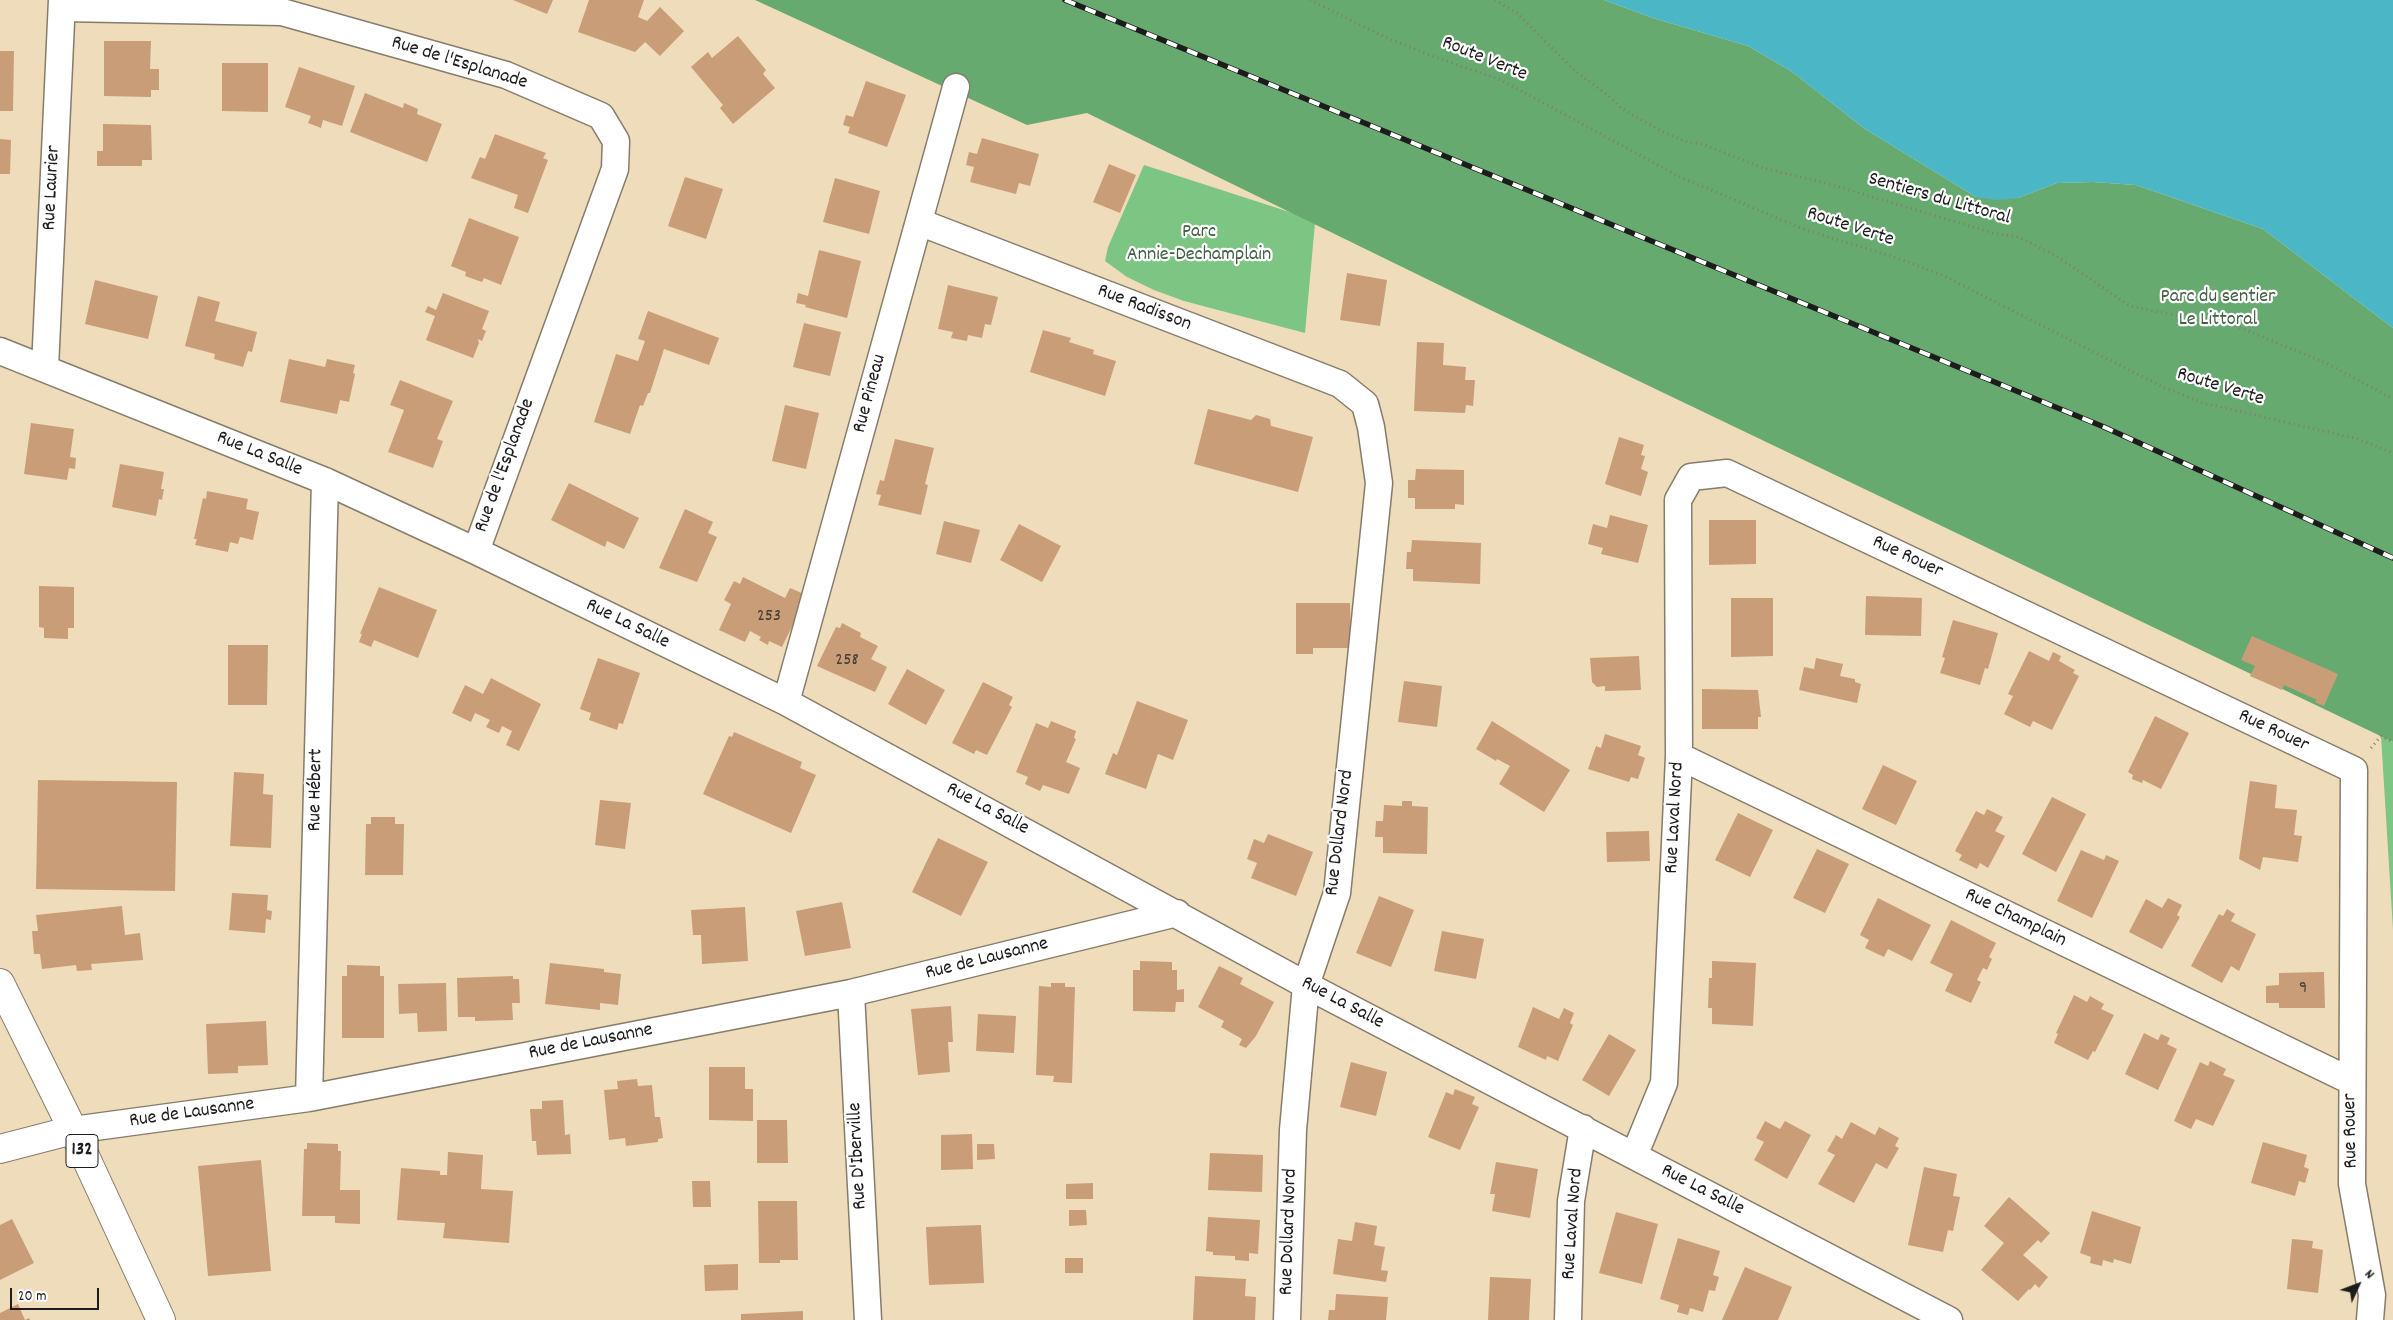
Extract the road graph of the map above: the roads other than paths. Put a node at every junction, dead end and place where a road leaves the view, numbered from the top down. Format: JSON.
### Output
{"nodes":[{"id":1,"x":62,"y":4,"type":"edge"},
{"id":2,"x":956,"y":87,"type":"dead end"},
{"id":3,"x":919,"y":222,"type":"junction"},
{"id":4,"x":0,"y":351,"type":"edge"},
{"id":5,"x":45,"y":368,"type":"junction"},
{"id":6,"x":1365,"y":404,"type":"joint"},
{"id":7,"x":1691,"y":477,"type":"joint"},
{"id":8,"x":325,"y":482,"type":"junction"},
{"id":9,"x":476,"y":551,"type":"junction"},
{"id":10,"x":786,"y":702,"type":"junction"},
{"id":11,"x":1679,"y":756,"type":"junction"},
{"id":12,"x":1177,"y":913,"type":"junction"},
{"id":13,"x":0,"y":983,"type":"edge"},
{"id":14,"x":1306,"y":985,"type":"junction"},
{"id":15,"x":851,"y":993,"type":"junction"},
{"id":16,"x":2351,"y":1081,"type":"junction"},
{"id":17,"x":309,"y":1098,"type":"junction"},
{"id":18,"x":1583,"y":1128,"type":"junction"},
{"id":19,"x":72,"y":1130,"type":"junction"},
{"id":20,"x":0,"y":1149,"type":"edge"},
{"id":21,"x":1634,"y":1156,"type":"junction"},
{"id":22,"x":161,"y":1320,"type":"edge"},
{"id":23,"x":868,"y":1320,"type":"edge"},
{"id":24,"x":1287,"y":1320,"type":"edge"},
{"id":25,"x":1568,"y":1320,"type":"edge"},
{"id":26,"x":1949,"y":1320,"type":"edge"},
{"id":27,"x":2370,"y":1320,"type":"edge"}],
"edges":[{"from":1,"to":5,"type":"street","name":"Rue Laurier"},
{"from":1,"to":9,"type":"street","name":"Rue de l'Esplanade"},
{"from":2,"to":3,"type":"street","name":"Rue Pineau"},
{"from":3,"to":6,"type":"street","name":"Rue Radisson"},
{"from":3,"to":10,"type":"street","name":"Rue Pineau"},
{"from":4,"to":5,"type":"street","name":"Rue La Salle"},
{"from":5,"to":8,"type":"street","name":"Rue La Salle"},
{"from":6,"to":14,"type":"street","name":"Rue Dollard Nord"},
{"from":7,"to":11,"type":"street","name":"Rue Laval Nord"},
{"from":7,"to":16,"type":"street","name":"Rue Rouer"},
{"from":8,"to":9,"type":"street","name":"Rue La Salle"},
{"from":8,"to":17,"type":"street","name":"Rue Hébert"},
{"from":9,"to":10,"type":"street","name":"Rue La Salle"},
{"from":10,"to":12,"type":"street","name":"Rue La Salle"},
{"from":11,"to":16,"type":"street","name":"Rue Champlain"},
{"from":11,"to":21,"type":"street","name":"Rue Laval Nord"},
{"from":12,"to":14,"type":"street","name":"Rue La Salle"},
{"from":12,"to":15,"type":"street","name":"Rue de Lausanne"},
{"from":13,"to":19,"type":"main road","number":"132"},
{"from":14,"to":18,"type":"street","name":"Rue La Salle"},
{"from":14,"to":24,"type":"street","name":"Rue Dollard Nord"},
{"from":15,"to":17,"type":"street","name":"Rue de Lausanne"},
{"from":15,"to":23,"type":"street","name":"Rue D'Iberville"},
{"from":16,"to":27,"type":"street","name":"Rue Rouer"},
{"from":17,"to":19,"type":"street","name":"Rue de Lausanne"},
{"from":18,"to":21,"type":"street","name":"Rue La Salle"},
{"from":18,"to":25,"type":"street","name":"Rue Laval Nord"},
{"from":19,"to":20,"type":"main road","name":"Rue de Lausanne"},
{"from":19,"to":22,"type":"main road","number":"132"},
{"from":21,"to":26,"type":"street","name":"Rue La Salle"}]}
